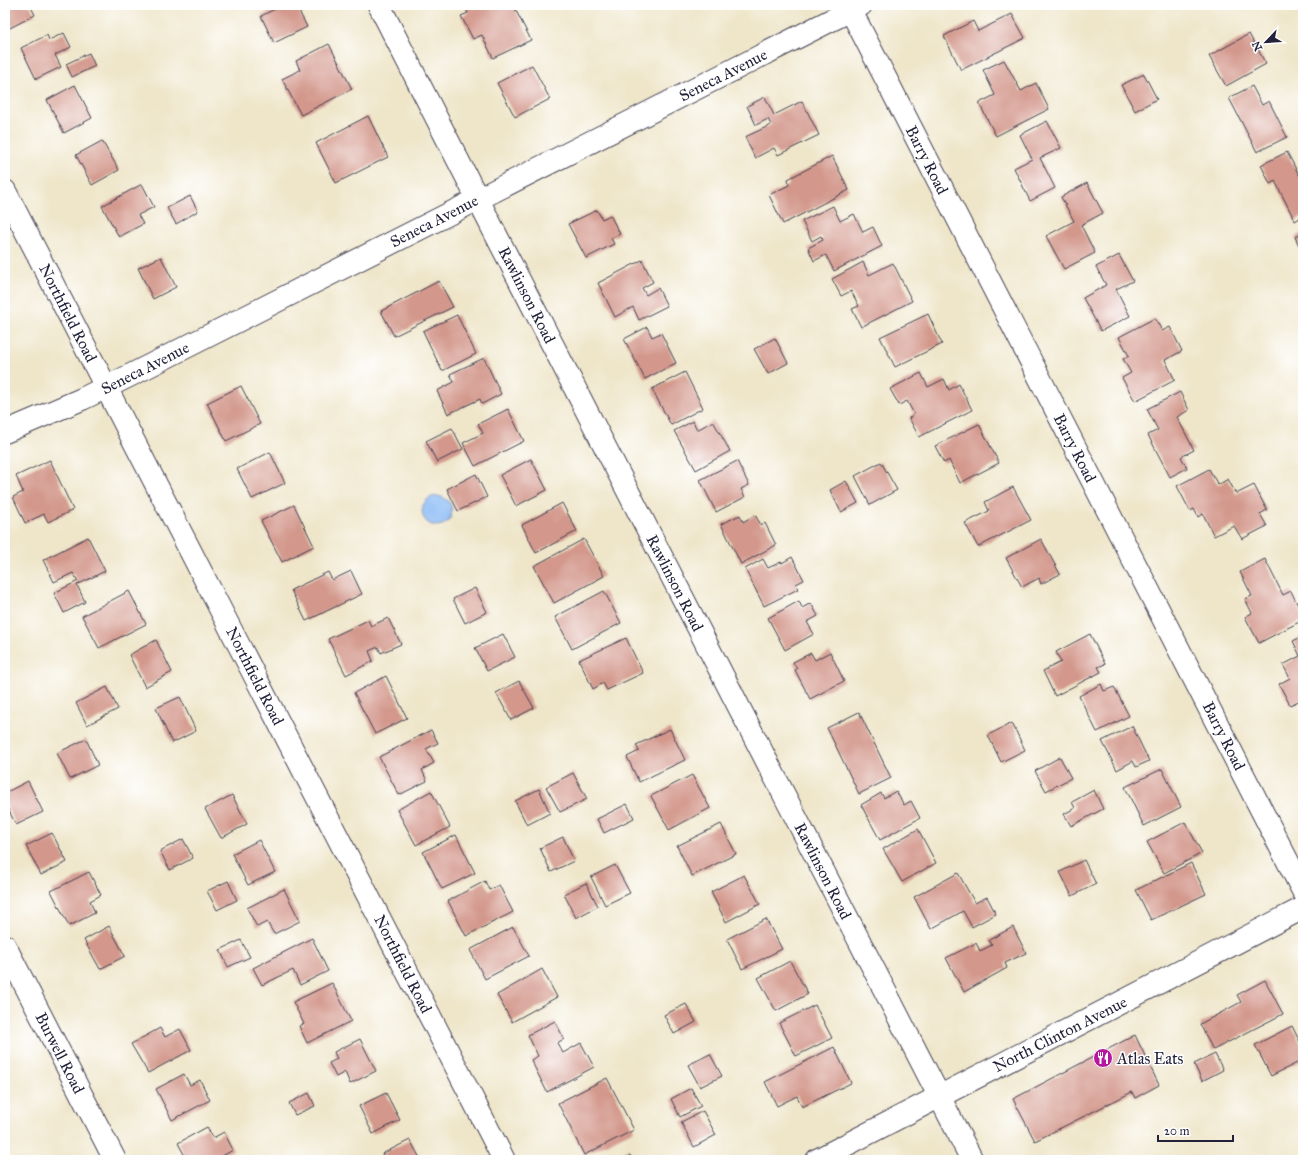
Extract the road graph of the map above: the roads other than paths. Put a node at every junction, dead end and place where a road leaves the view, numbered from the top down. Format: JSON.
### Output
{"nodes":[{"id":1,"x":379,"y":5,"type":"edge"},
{"id":2,"x":853,"y":7,"type":"edge"},
{"id":3,"x":5,"y":191,"type":"edge"},
{"id":4,"x":478,"y":199,"type":"junction"},
{"id":5,"x":107,"y":387,"type":"junction"},
{"id":6,"x":5,"y":432,"type":"edge"},
{"id":7,"x":1303,"y":890,"type":"edge"},
{"id":8,"x":1303,"y":908,"type":"edge"},
{"id":9,"x":5,"y":946,"type":"edge"},
{"id":10,"x":940,"y":1097,"type":"junction"},
{"id":11,"x":115,"y":1160,"type":"edge"},
{"id":12,"x":504,"y":1160,"type":"edge"},
{"id":13,"x":817,"y":1160,"type":"edge"},
{"id":14,"x":972,"y":1160,"type":"edge"}],
"edges":[{"from":1,"to":4,"type":"street","name":"Rawlinson Road"},
{"from":2,"to":4,"type":"street","name":"Seneca Avenue"},
{"from":2,"to":7,"type":"street","name":"Barry Road"},
{"from":3,"to":5,"type":"street","name":"Northfield Road"},
{"from":4,"to":5,"type":"street","name":"Seneca Avenue"},
{"from":4,"to":10,"type":"street","name":"Rawlinson Road"},
{"from":5,"to":6,"type":"street","name":"Seneca Avenue"},
{"from":5,"to":12,"type":"street","name":"Northfield Road"},
{"from":8,"to":10,"type":"street","name":"North Clinton Avenue"},
{"from":9,"to":11,"type":"street","name":"Burwell Road"},
{"from":10,"to":13,"type":"street","name":"North Clinton Avenue"},
{"from":10,"to":14,"type":"street","name":"Rawlinson Road"}]}
